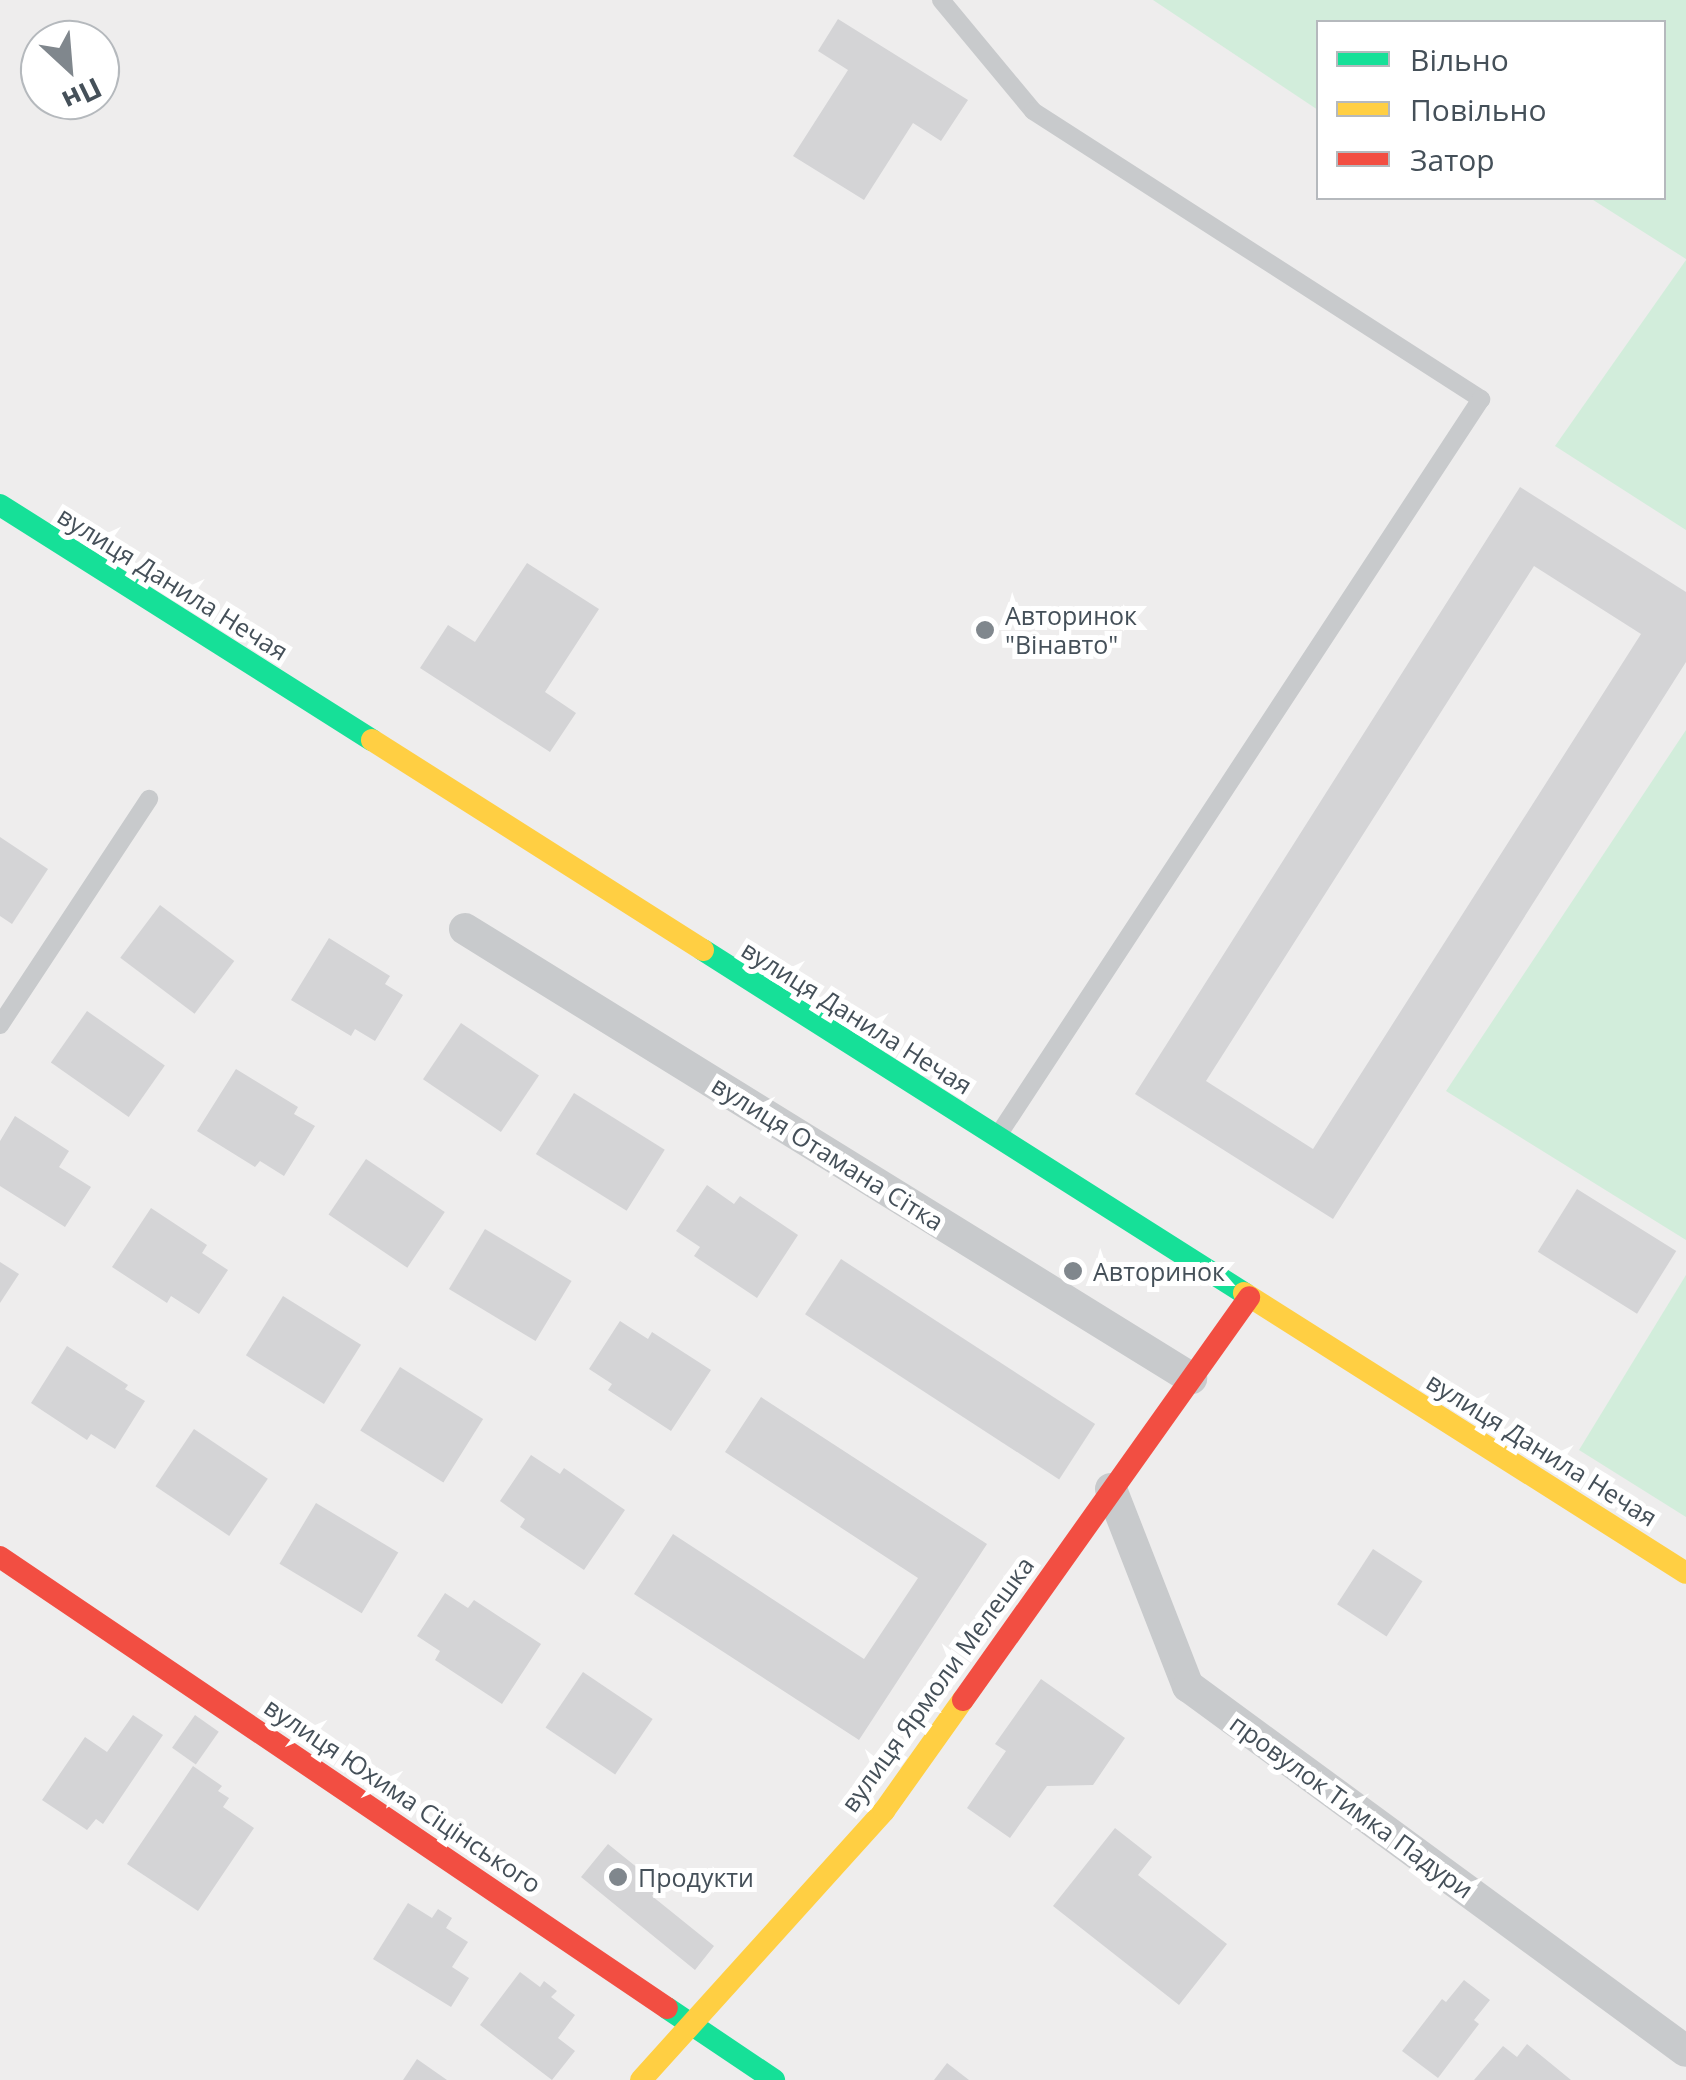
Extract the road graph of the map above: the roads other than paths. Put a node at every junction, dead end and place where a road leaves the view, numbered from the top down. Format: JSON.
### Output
{"nodes":[{"id":1,"x":942,"y":0,"type":"edge"},
{"id":2,"x":0,"y":506,"type":"edge"},
{"id":3,"x":150,"y":799,"type":"dead end"},
{"id":4,"x":466,"y":929,"type":"dead end"},
{"id":5,"x":0,"y":1025,"type":"edge"},
{"id":6,"x":997,"y":1138,"type":"junction"},
{"id":7,"x":1248,"y":1297,"type":"junction"},
{"id":8,"x":1191,"y":1378,"type":"junction"},
{"id":9,"x":1111,"y":1489,"type":"junction"},
{"id":10,"x":0,"y":1557,"type":"edge"},
{"id":11,"x":1686,"y":1573,"type":"edge"},
{"id":12,"x":694,"y":2025,"type":"junction"},
{"id":13,"x":1686,"y":2051,"type":"edge"},
{"id":14,"x":641,"y":2080,"type":"edge"},
{"id":15,"x":774,"y":2080,"type":"edge"}],
"edges":[{"from":1,"to":6,"type":"lane"},
{"from":2,"to":6,"type":"main road","name":"вулиця Данила Нечая"},
{"from":3,"to":5,"type":"lane"},
{"from":4,"to":8,"type":"street","name":"вулиця Отамана Сітка"},
{"from":6,"to":7,"type":"main road","name":"вулиця Данила Нечая"},
{"from":7,"to":8,"type":"main road","name":"вулиця Ярмоли Мелешка"},
{"from":7,"to":11,"type":"main road","name":"вулиця Данила Нечая"},
{"from":8,"to":9,"type":"main road","name":"вулиця Ярмоли Мелешка"},
{"from":9,"to":12,"type":"main road","name":"вулиця Ярмоли Мелешка"},
{"from":9,"to":13,"type":"street","name":"провулок Тимка Падури"},
{"from":10,"to":12,"type":"main road","name":"вулиця Юхима Сіцінського"},
{"from":12,"to":14,"type":"main road","name":"вулиця Ярмоли Мелешка"},
{"from":12,"to":15,"type":"main road","name":"вулиця Юхима Сіцінського"}]}
